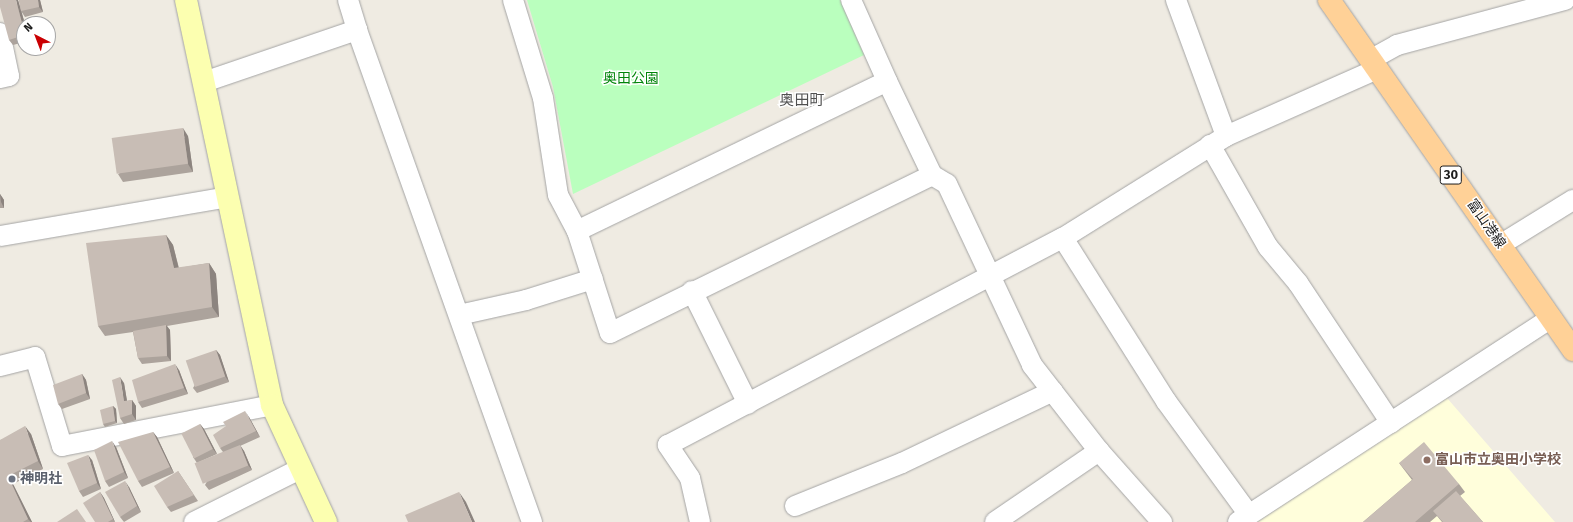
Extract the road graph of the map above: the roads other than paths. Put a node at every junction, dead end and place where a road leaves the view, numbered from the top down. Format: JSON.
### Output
{"nodes":[{"id":1,"x":186,"y":0,"type":"edge"},
{"id":2,"x":348,"y":0,"type":"edge"},
{"id":3,"x":513,"y":0,"type":"edge"},
{"id":4,"x":852,"y":0,"type":"edge"},
{"id":5,"x":1176,"y":0,"type":"edge"},
{"id":6,"x":1329,"y":0,"type":"edge"},
{"id":7,"x":1565,"y":0,"type":"edge"},
{"id":8,"x":1572,"y":0,"type":"edge"},
{"id":9,"x":1573,"y":3,"type":"edge"},
{"id":10,"x":357,"y":30,"type":"junction"},
{"id":11,"x":0,"y":33,"type":"edge"},
{"id":12,"x":1374,"y":64,"type":"junction"},
{"id":13,"x":0,"y":78,"type":"edge"},
{"id":14,"x":886,"y":81,"type":"junction"},
{"id":15,"x":204,"y":82,"type":"junction"},
{"id":16,"x":1218,"y":140,"type":"junction"},
{"id":17,"x":932,"y":174,"type":"junction"},
{"id":18,"x":227,"y":197,"type":"junction"},
{"id":19,"x":1573,"y":200,"type":"edge"},
{"id":20,"x":577,"y":231,"type":"junction"},
{"id":21,"x":0,"y":236,"type":"edge"},
{"id":22,"x":1063,"y":238,"type":"junction"},
{"id":23,"x":1500,"y":245,"type":"junction"},
{"id":24,"x":990,"y":277,"type":"junction"},
{"id":25,"x":593,"y":279,"type":"junction"},
{"id":26,"x":692,"y":291,"type":"junction"},
{"id":27,"x":459,"y":315,"type":"junction"},
{"id":28,"x":1551,"y":318,"type":"junction"},
{"id":29,"x":1573,"y":350,"type":"edge"},
{"id":30,"x":0,"y":366,"type":"edge"},
{"id":31,"x":1053,"y":392,"type":"junction"},
{"id":32,"x":748,"y":404,"type":"junction"},
{"id":33,"x":272,"y":405,"type":"junction"},
{"id":34,"x":1391,"y":423,"type":"junction"},
{"id":35,"x":1099,"y":451,"type":"junction"},
{"id":36,"x":300,"y":469,"type":"junction"},
{"id":37,"x":795,"y":506,"type":"dead end"},
{"id":38,"x":1244,"y":519,"type":"edge"},
{"id":39,"x":194,"y":522,"type":"edge"},
{"id":40,"x":326,"y":522,"type":"edge"},
{"id":41,"x":532,"y":522,"type":"edge"},
{"id":42,"x":700,"y":522,"type":"edge"},
{"id":43,"x":995,"y":522,"type":"edge"},
{"id":44,"x":1162,"y":522,"type":"edge"}],
"edges":[{"from":1,"to":15,"type":"street"},
{"from":2,"to":10,"type":"street"},
{"from":3,"to":20,"type":"street"},
{"from":4,"to":14,"type":"street"},
{"from":5,"to":16,"type":"street"},
{"from":6,"to":12,"type":"main road","name":"富山港線","number":"30"},
{"from":7,"to":12,"type":"street"},
{"from":8,"to":9,"type":"street"},
{"from":10,"to":15,"type":"street"},
{"from":10,"to":27,"type":"street"},
{"from":11,"to":13,"type":"street"},
{"from":12,"to":16,"type":"street"},
{"from":12,"to":23,"type":"main road","name":"富山港線","number":"30"},
{"from":14,"to":17,"type":"street"},
{"from":14,"to":20,"type":"street"},
{"from":15,"to":18,"type":"street"},
{"from":16,"to":22,"type":"street"},
{"from":16,"to":34,"type":"street"},
{"from":17,"to":24,"type":"street"},
{"from":17,"to":26,"type":"street"},
{"from":18,"to":21,"type":"street"},
{"from":18,"to":33,"type":"street"},
{"from":19,"to":23,"type":"street"},
{"from":20,"to":25,"type":"street"},
{"from":22,"to":24,"type":"street"},
{"from":22,"to":38,"type":"street"},
{"from":23,"to":28,"type":"main road","name":"富山港線","number":"30"},
{"from":24,"to":31,"type":"street"},
{"from":24,"to":32,"type":"street"},
{"from":25,"to":26,"type":"street"},
{"from":25,"to":27,"type":"street"},
{"from":26,"to":32,"type":"street"},
{"from":27,"to":41,"type":"street"},
{"from":28,"to":29,"type":"main road","name":"富山港線","number":"30"},
{"from":28,"to":34,"type":"street"},
{"from":30,"to":33,"type":"street"},
{"from":31,"to":35,"type":"street"},
{"from":31,"to":37,"type":"street"},
{"from":32,"to":42,"type":"street"},
{"from":33,"to":36,"type":"street"},
{"from":34,"to":38,"type":"street"},
{"from":35,"to":43,"type":"street"},
{"from":35,"to":44,"type":"street"},
{"from":36,"to":39,"type":"street"},
{"from":36,"to":40,"type":"street"}]}
